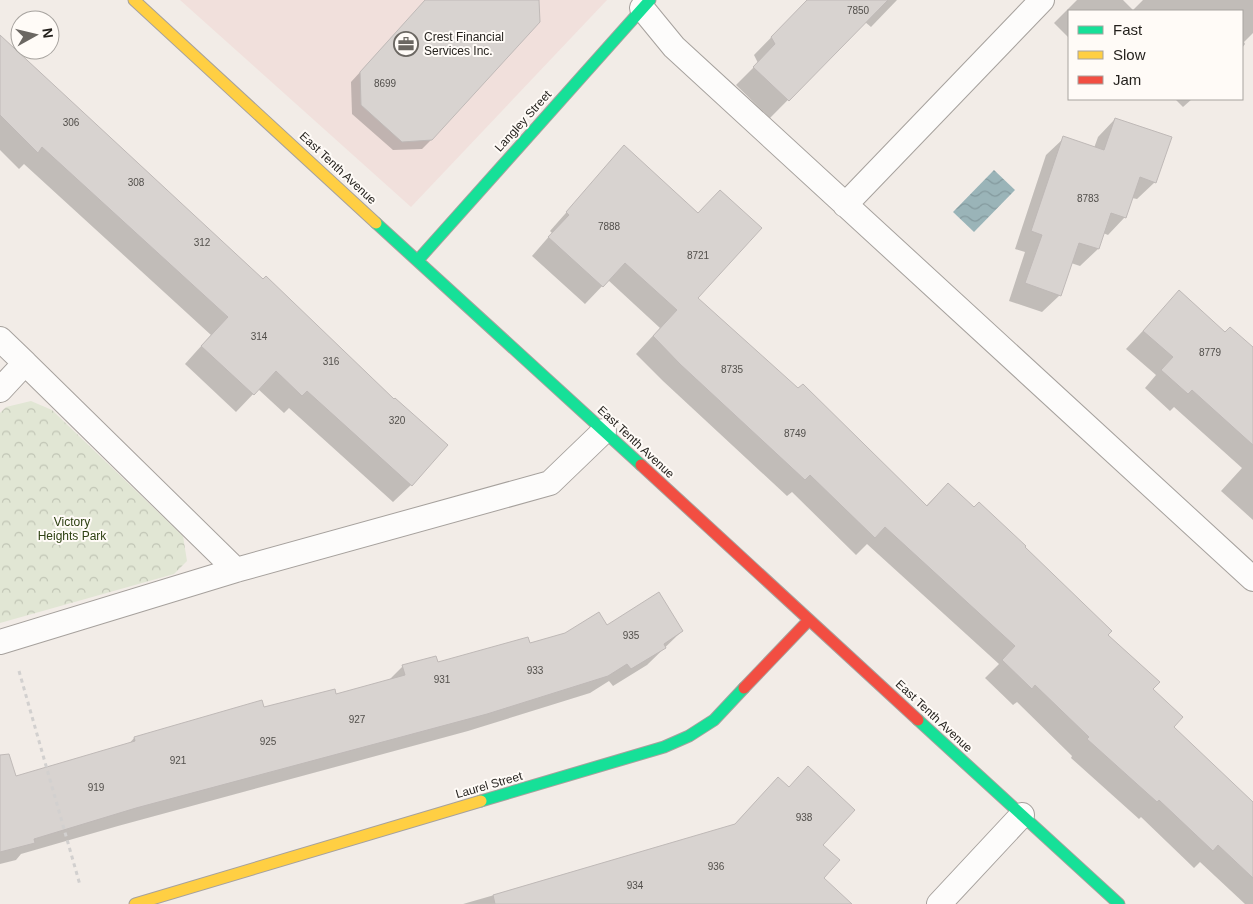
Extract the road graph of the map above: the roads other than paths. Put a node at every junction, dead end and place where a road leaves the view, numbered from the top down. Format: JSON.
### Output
{"nodes":[{"id":1,"x":134,"y":0,"type":"edge"},
{"id":2,"x":1042,"y":0,"type":"edge"},
{"id":3,"x":646,"y":4,"type":"edge"},
{"id":4,"x":845,"y":205,"type":"junction"},
{"id":5,"x":418,"y":260,"type":"junction"},
{"id":6,"x":0,"y":339,"type":"edge"},
{"id":7,"x":25,"y":363,"type":"junction"},
{"id":8,"x":0,"y":390,"type":"edge"},
{"id":9,"x":604,"y":432,"type":"junction"},
{"id":10,"x":236,"y":570,"type":"junction"},
{"id":11,"x":1253,"y":579,"type":"edge"},
{"id":12,"x":809,"y":620,"type":"junction"},
{"id":13,"x":5,"y":640,"type":"edge"},
{"id":14,"x":1022,"y":814,"type":"junction"},
{"id":15,"x":135,"y":904,"type":"edge"},
{"id":16,"x":939,"y":904,"type":"edge"},
{"id":17,"x":1119,"y":904,"type":"edge"}],
"edges":[{"from":1,"to":5,"type":"main road","name":"East Tenth Avenue"},
{"from":2,"to":4,"type":"lane"},
{"from":3,"to":4,"type":"lane"},
{"from":3,"to":5,"type":"main road","name":"Langley Street"},
{"from":4,"to":11,"type":"lane"},
{"from":5,"to":9,"type":"main road","name":"East Tenth Avenue"},
{"from":6,"to":7,"type":"lane"},
{"from":7,"to":8,"type":"lane"},
{"from":7,"to":10,"type":"lane"},
{"from":9,"to":10,"type":"lane"},
{"from":9,"to":12,"type":"main road","name":"East Tenth Avenue"},
{"from":10,"to":13,"type":"lane"},
{"from":12,"to":14,"type":"main road","name":"East Tenth Avenue"},
{"from":12,"to":15,"type":"main road","name":"Laurel Street"},
{"from":14,"to":16,"type":"lane"},
{"from":14,"to":17,"type":"main road","name":"East Tenth Avenue"}]}
